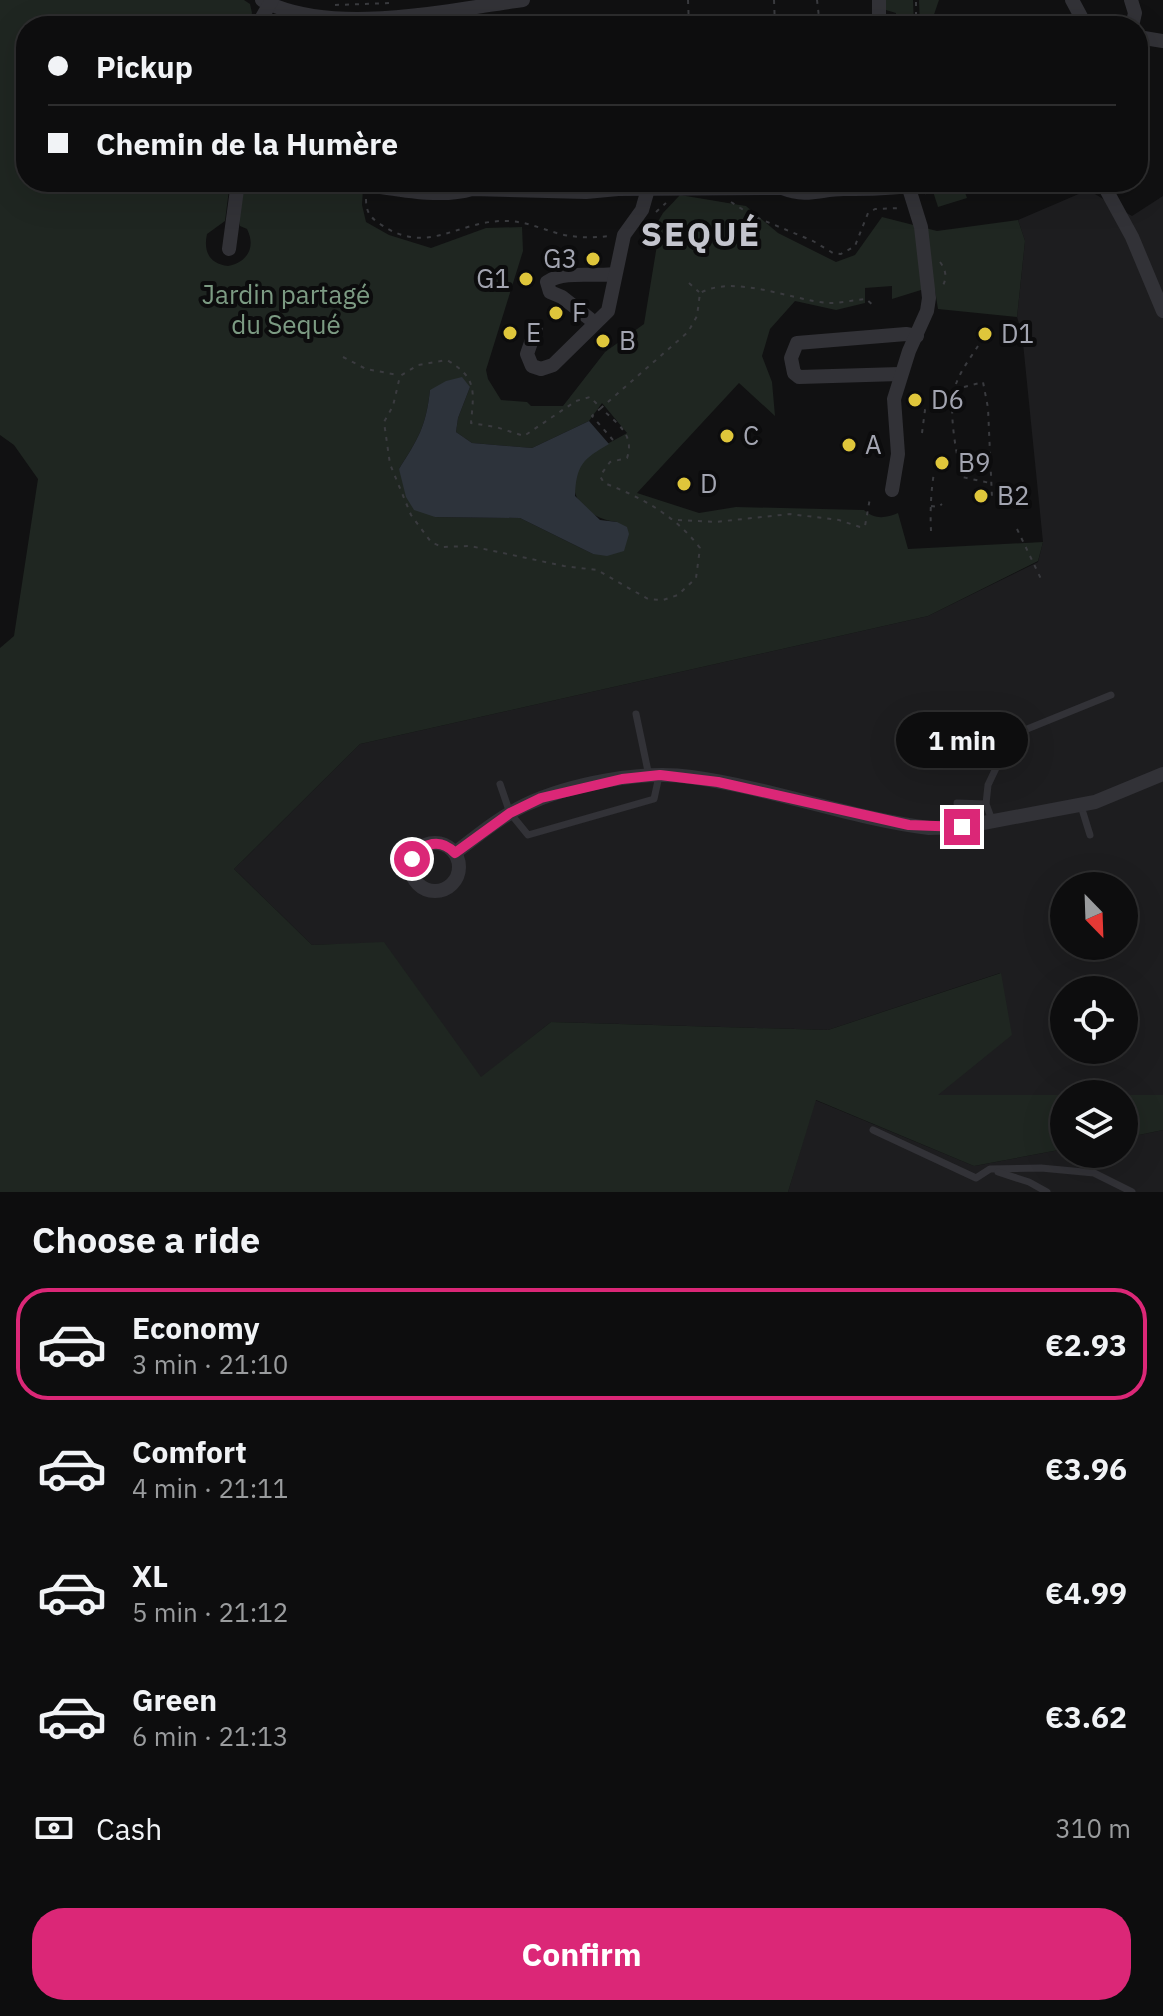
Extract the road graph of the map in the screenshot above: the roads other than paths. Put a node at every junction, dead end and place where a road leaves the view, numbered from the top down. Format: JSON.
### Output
{"nodes":[{"id":1,"x":523,"y":0,"type":"edge"},
{"id":2,"x":268,"y":1,"type":"edge"},
{"id":3,"x":317,"y":16,"type":"edge"},
{"id":4,"x":405,"y":16,"type":"edge"},
{"id":5,"x":237,"y":192,"type":"edge"},
{"id":6,"x":433,"y":192,"type":"edge"},
{"id":7,"x":462,"y":192,"type":"edge"},
{"id":8,"x":647,"y":192,"type":"edge"},
{"id":9,"x":792,"y":192,"type":"edge"},
{"id":10,"x":828,"y":192,"type":"edge"},
{"id":11,"x":910,"y":192,"type":"edge"},
{"id":12,"x":1107,"y":192,"type":"edge"},
{"id":13,"x":229,"y":249,"type":"dead end"},
{"id":14,"x":615,"y":274,"type":"junction"},
{"id":15,"x":1163,"y":311,"type":"edge"},
{"id":16,"x":595,"y":323,"type":"junction"},
{"id":17,"x":536,"y":328,"type":"dead end"},
{"id":18,"x":917,"y":336,"type":"junction"},
{"id":19,"x":900,"y":374,"type":"junction"},
{"id":20,"x":892,"y":490,"type":"dead end"},
{"id":21,"x":1111,"y":695,"type":"dead end"},
{"id":22,"x":636,"y":714,"type":"dead end"},
{"id":23,"x":1163,"y":774,"type":"edge"},
{"id":24,"x":654,"y":775,"type":"junction"},
{"id":25,"x":500,"y":784,"type":"dead end"},
{"id":26,"x":957,"y":803,"type":"dead end"},
{"id":27,"x":986,"y":804,"type":"junction"},
{"id":28,"x":1081,"y":806,"type":"junction"},
{"id":29,"x":510,"y":813,"type":"junction"},
{"id":30,"x":993,"y":822,"type":"junction"},
{"id":31,"x":1090,"y":835,"type":"dead end"},
{"id":32,"x":455,"y":853,"type":"dead end"},
{"id":33,"x":873,"y":1130,"type":"dead end"},
{"id":34,"x":990,"y":1169,"type":"junction"},
{"id":35,"x":1047,"y":1192,"type":"edge"},
{"id":36,"x":1132,"y":1192,"type":"edge"}],
"edges":[{"from":1,"to":4,"type":"street"},
{"from":2,"to":3,"type":"street"},
{"from":5,"to":13,"type":"street"},
{"from":6,"to":7,"type":"street"},
{"from":8,"to":14,"type":"street"},
{"from":9,"to":10,"type":"street"},
{"from":11,"to":18,"type":"street"},
{"from":12,"to":15,"type":"street"},
{"from":14,"to":16,"type":"street"},
{"from":14,"to":16,"type":"street"},
{"from":16,"to":17,"type":"street"},
{"from":18,"to":19,"type":"street"},
{"from":18,"to":19,"type":"street"},
{"from":19,"to":20,"type":"street"},
{"from":21,"to":27,"type":"lane"},
{"from":22,"to":24,"type":"lane"},
{"from":23,"to":28,"type":"street"},
{"from":24,"to":29,"type":"street"},
{"from":24,"to":29,"type":"lane"},
{"from":24,"to":30,"type":"street"},
{"from":25,"to":29,"type":"lane"},
{"from":26,"to":27,"type":"lane"},
{"from":27,"to":30,"type":"lane"},
{"from":28,"to":30,"type":"street"},
{"from":28,"to":31,"type":"lane"},
{"from":29,"to":32,"type":"street"},
{"from":33,"to":34,"type":"lane"},
{"from":34,"to":35,"type":"lane"},
{"from":34,"to":36,"type":"lane"}]}
